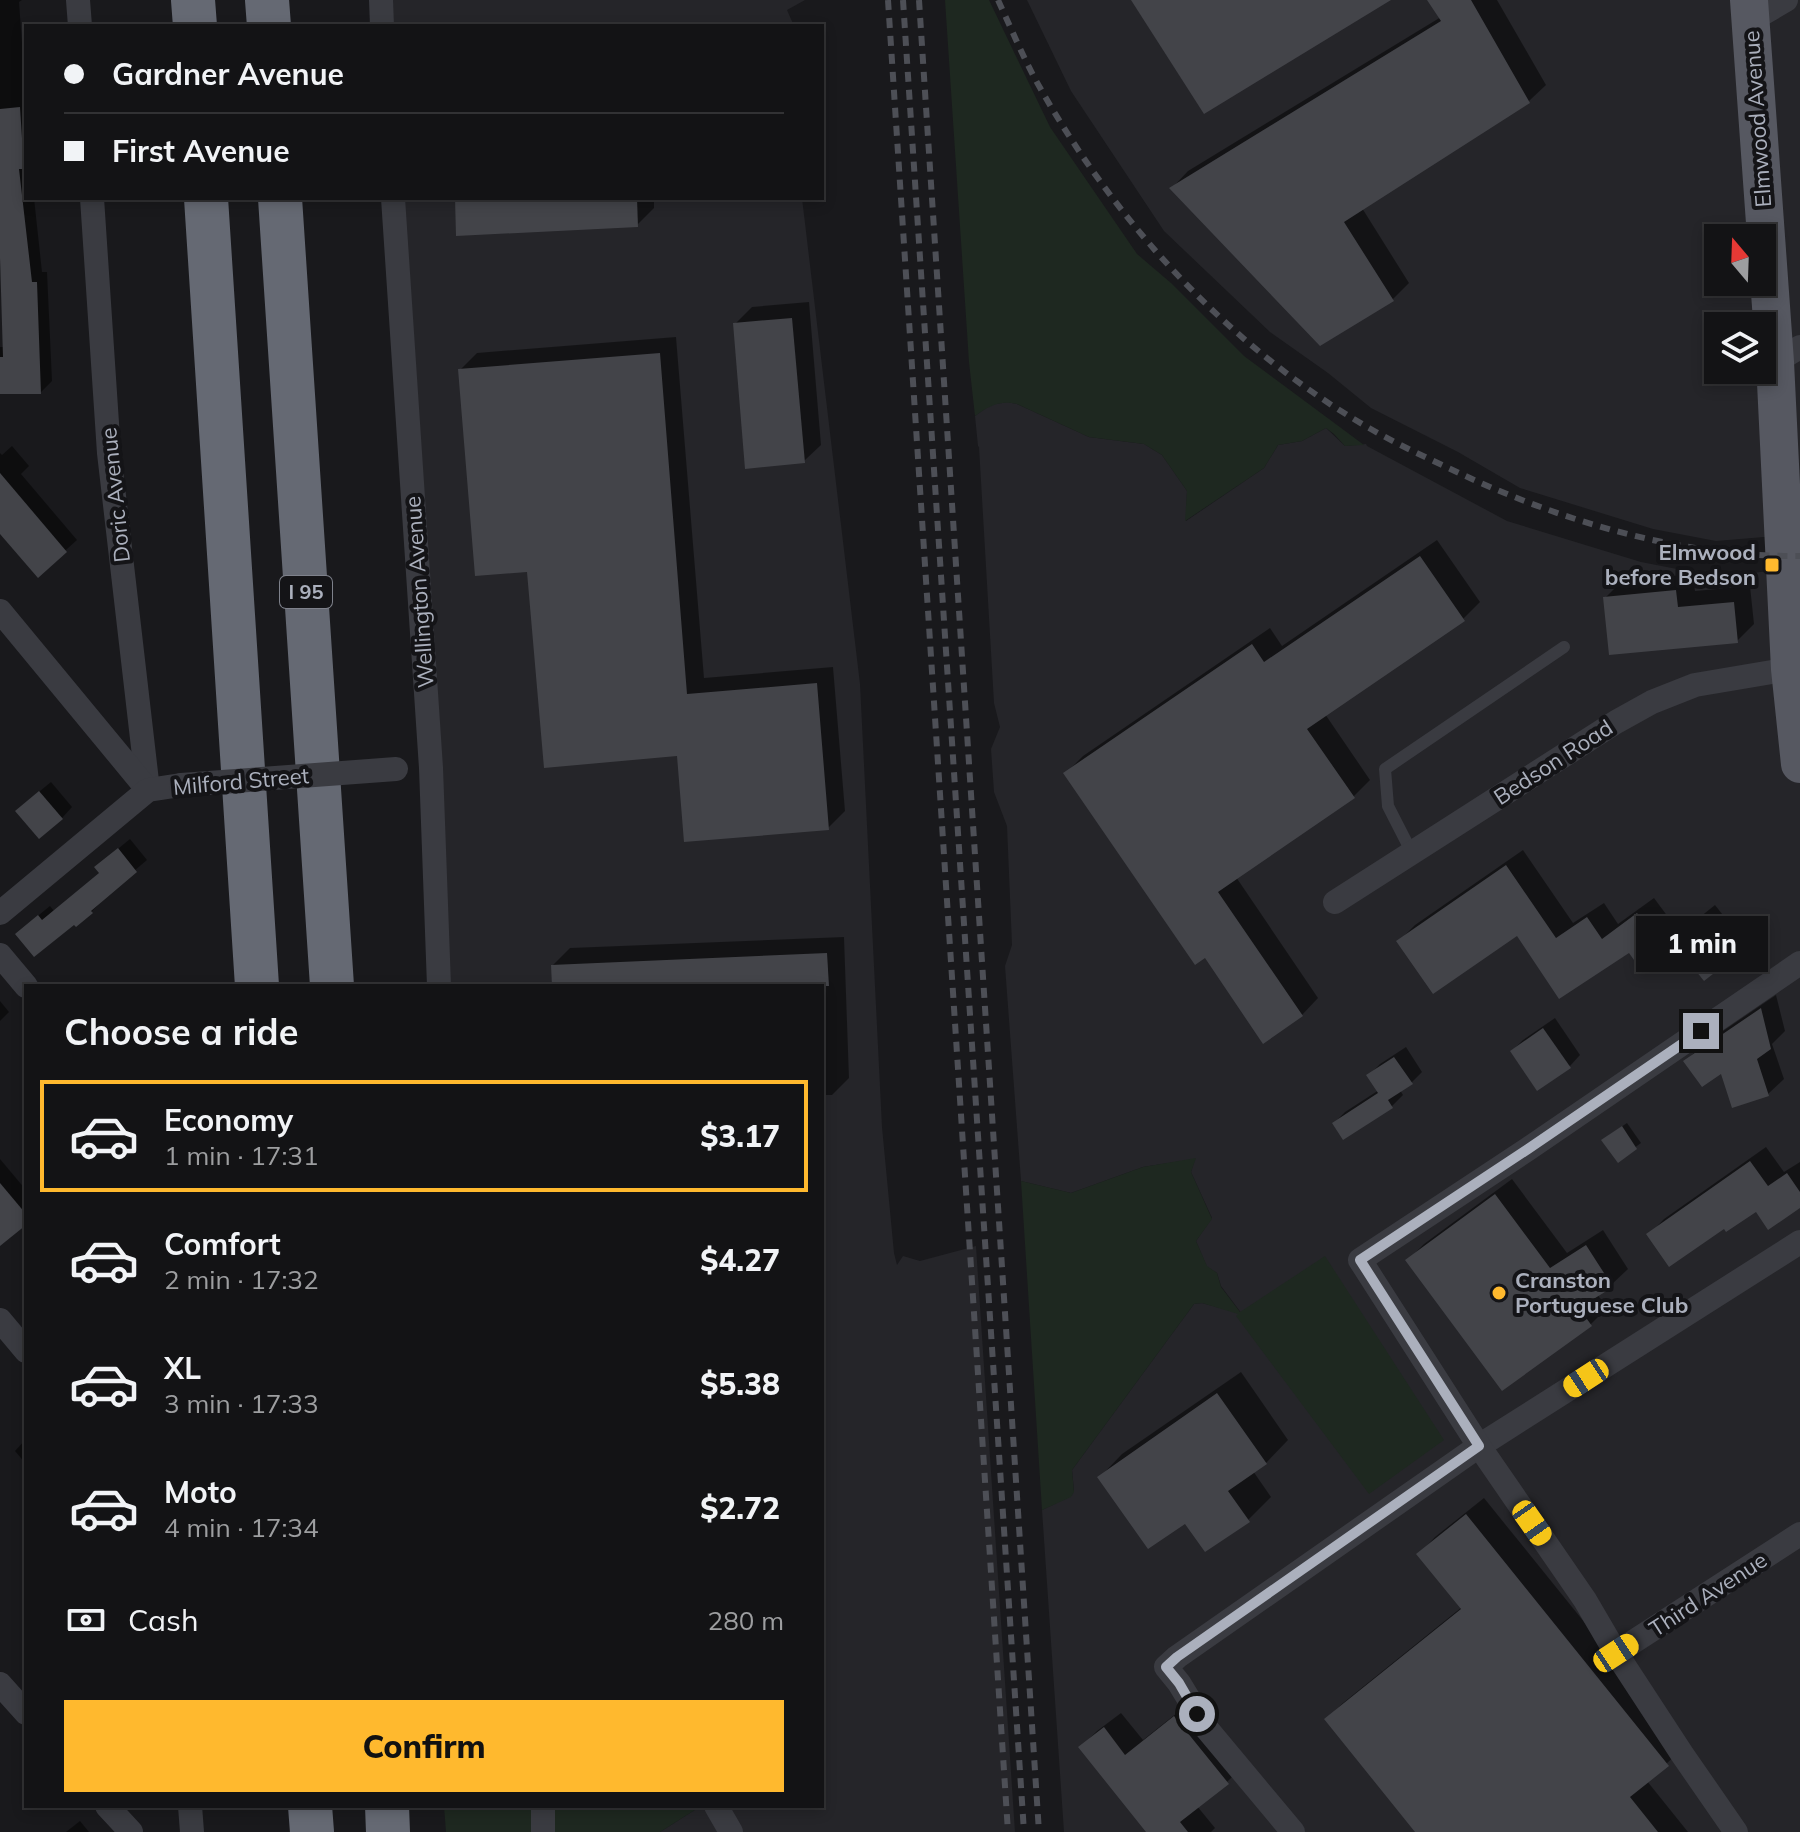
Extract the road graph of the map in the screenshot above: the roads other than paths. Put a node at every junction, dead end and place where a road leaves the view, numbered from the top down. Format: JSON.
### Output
{"nodes":[{"id":1,"x":78,"y":0,"type":"edge"},
{"id":2,"x":193,"y":0,"type":"edge"},
{"id":3,"x":267,"y":0,"type":"edge"},
{"id":4,"x":381,"y":0,"type":"edge"},
{"id":5,"x":1786,"y":0,"type":"edge"},
{"id":6,"x":1750,"y":11,"type":"edge"},
{"id":7,"x":80,"y":24,"type":"edge"},
{"id":8,"x":195,"y":24,"type":"edge"},
{"id":9,"x":269,"y":24,"type":"edge"},
{"id":10,"x":382,"y":24,"type":"edge"},
{"id":11,"x":92,"y":200,"type":"edge"},
{"id":12,"x":206,"y":200,"type":"edge"},
{"id":13,"x":280,"y":200,"type":"edge"},
{"id":14,"x":393,"y":200,"type":"edge"},
{"id":15,"x":1788,"y":355,"type":"edge"},
{"id":16,"x":0,"y":611,"type":"edge"},
{"id":17,"x":1564,"y":647,"type":"dead end"},
{"id":18,"x":1790,"y":669,"type":"junction"},
{"id":19,"x":1800,"y":764,"type":"edge"},
{"id":20,"x":431,"y":768,"type":"junction"},
{"id":21,"x":148,"y":790,"type":"junction"},
{"id":22,"x":1412,"y":853,"type":"junction"},
{"id":23,"x":1335,"y":902,"type":"dead end"},
{"id":24,"x":0,"y":913,"type":"edge"},
{"id":25,"x":0,"y":955,"type":"edge"},
{"id":26,"x":1800,"y":963,"type":"edge"},
{"id":27,"x":24,"y":984,"type":"edge"},
{"id":28,"x":257,"y":984,"type":"edge"},
{"id":29,"x":332,"y":984,"type":"edge"},
{"id":30,"x":439,"y":984,"type":"edge"},
{"id":31,"x":1800,"y":1242,"type":"edge"},
{"id":32,"x":0,"y":1320,"type":"edge"},
{"id":33,"x":24,"y":1349,"type":"edge"},
{"id":34,"x":1479,"y":1446,"type":"junction"},
{"id":35,"x":1800,"y":1534,"type":"edge"},
{"id":36,"x":1616,"y":1653,"type":"junction"},
{"id":37,"x":0,"y":1684,"type":"edge"},
{"id":38,"x":24,"y":1711,"type":"edge"},
{"id":39,"x":109,"y":1808,"type":"edge"},
{"id":40,"x":190,"y":1808,"type":"edge"},
{"id":41,"x":310,"y":1808,"type":"edge"},
{"id":42,"x":387,"y":1808,"type":"edge"},
{"id":43,"x":543,"y":1808,"type":"edge"},
{"id":44,"x":717,"y":1808,"type":"edge"},
{"id":45,"x":131,"y":1832,"type":"edge"},
{"id":46,"x":192,"y":1832,"type":"edge"},
{"id":47,"x":312,"y":1832,"type":"edge"},
{"id":48,"x":388,"y":1832,"type":"edge"},
{"id":49,"x":543,"y":1832,"type":"edge"},
{"id":50,"x":731,"y":1832,"type":"edge"},
{"id":51,"x":1293,"y":1832,"type":"edge"},
{"id":52,"x":1736,"y":1832,"type":"edge"}],
"edges":[{"from":1,"to":7,"type":"street"},
{"from":2,"to":8,"type":"highway"},
{"from":3,"to":9,"type":"highway"},
{"from":4,"to":10,"type":"street"},
{"from":5,"to":6,"type":"street"},
{"from":6,"to":15,"type":"main road","name":"Elmwood Avenue"},
{"from":11,"to":21,"type":"street","name":"Doric Avenue"},
{"from":12,"to":28,"type":"highway"},
{"from":13,"to":29,"type":"highway","number":"I 95"},
{"from":14,"to":20,"type":"street","name":"Wellington Avenue"},
{"from":15,"to":18,"type":"main road","name":"Elmwood Avenue"},
{"from":16,"to":21,"type":"street"},
{"from":17,"to":22,"type":"lane"},
{"from":18,"to":19,"type":"main road","name":"Elmwood Avenue"},
{"from":18,"to":22,"type":"street","name":"Bedson Road"},
{"from":20,"to":21,"type":"street","name":"Milford Street","bridge":true},
{"from":20,"to":30,"type":"street","name":"Wellington Avenue"},
{"from":21,"to":24,"type":"street","name":"Milford Street"},
{"from":22,"to":23,"type":"street","name":"Bedson Road"},
{"from":25,"to":27,"type":"street"},
{"from":26,"to":34,"type":"street"},
{"from":31,"to":34,"type":"street"},
{"from":32,"to":33,"type":"street"},
{"from":34,"to":36,"type":"street"},
{"from":34,"to":51,"type":"street"},
{"from":35,"to":36,"type":"street","name":"Third Avenue"},
{"from":36,"to":52,"type":"street"},
{"from":37,"to":38,"type":"street"},
{"from":39,"to":45,"type":"street"},
{"from":40,"to":46,"type":"street"},
{"from":41,"to":47,"type":"highway"},
{"from":42,"to":48,"type":"highway"},
{"from":43,"to":49,"type":"street"},
{"from":44,"to":50,"type":"street"}]}
